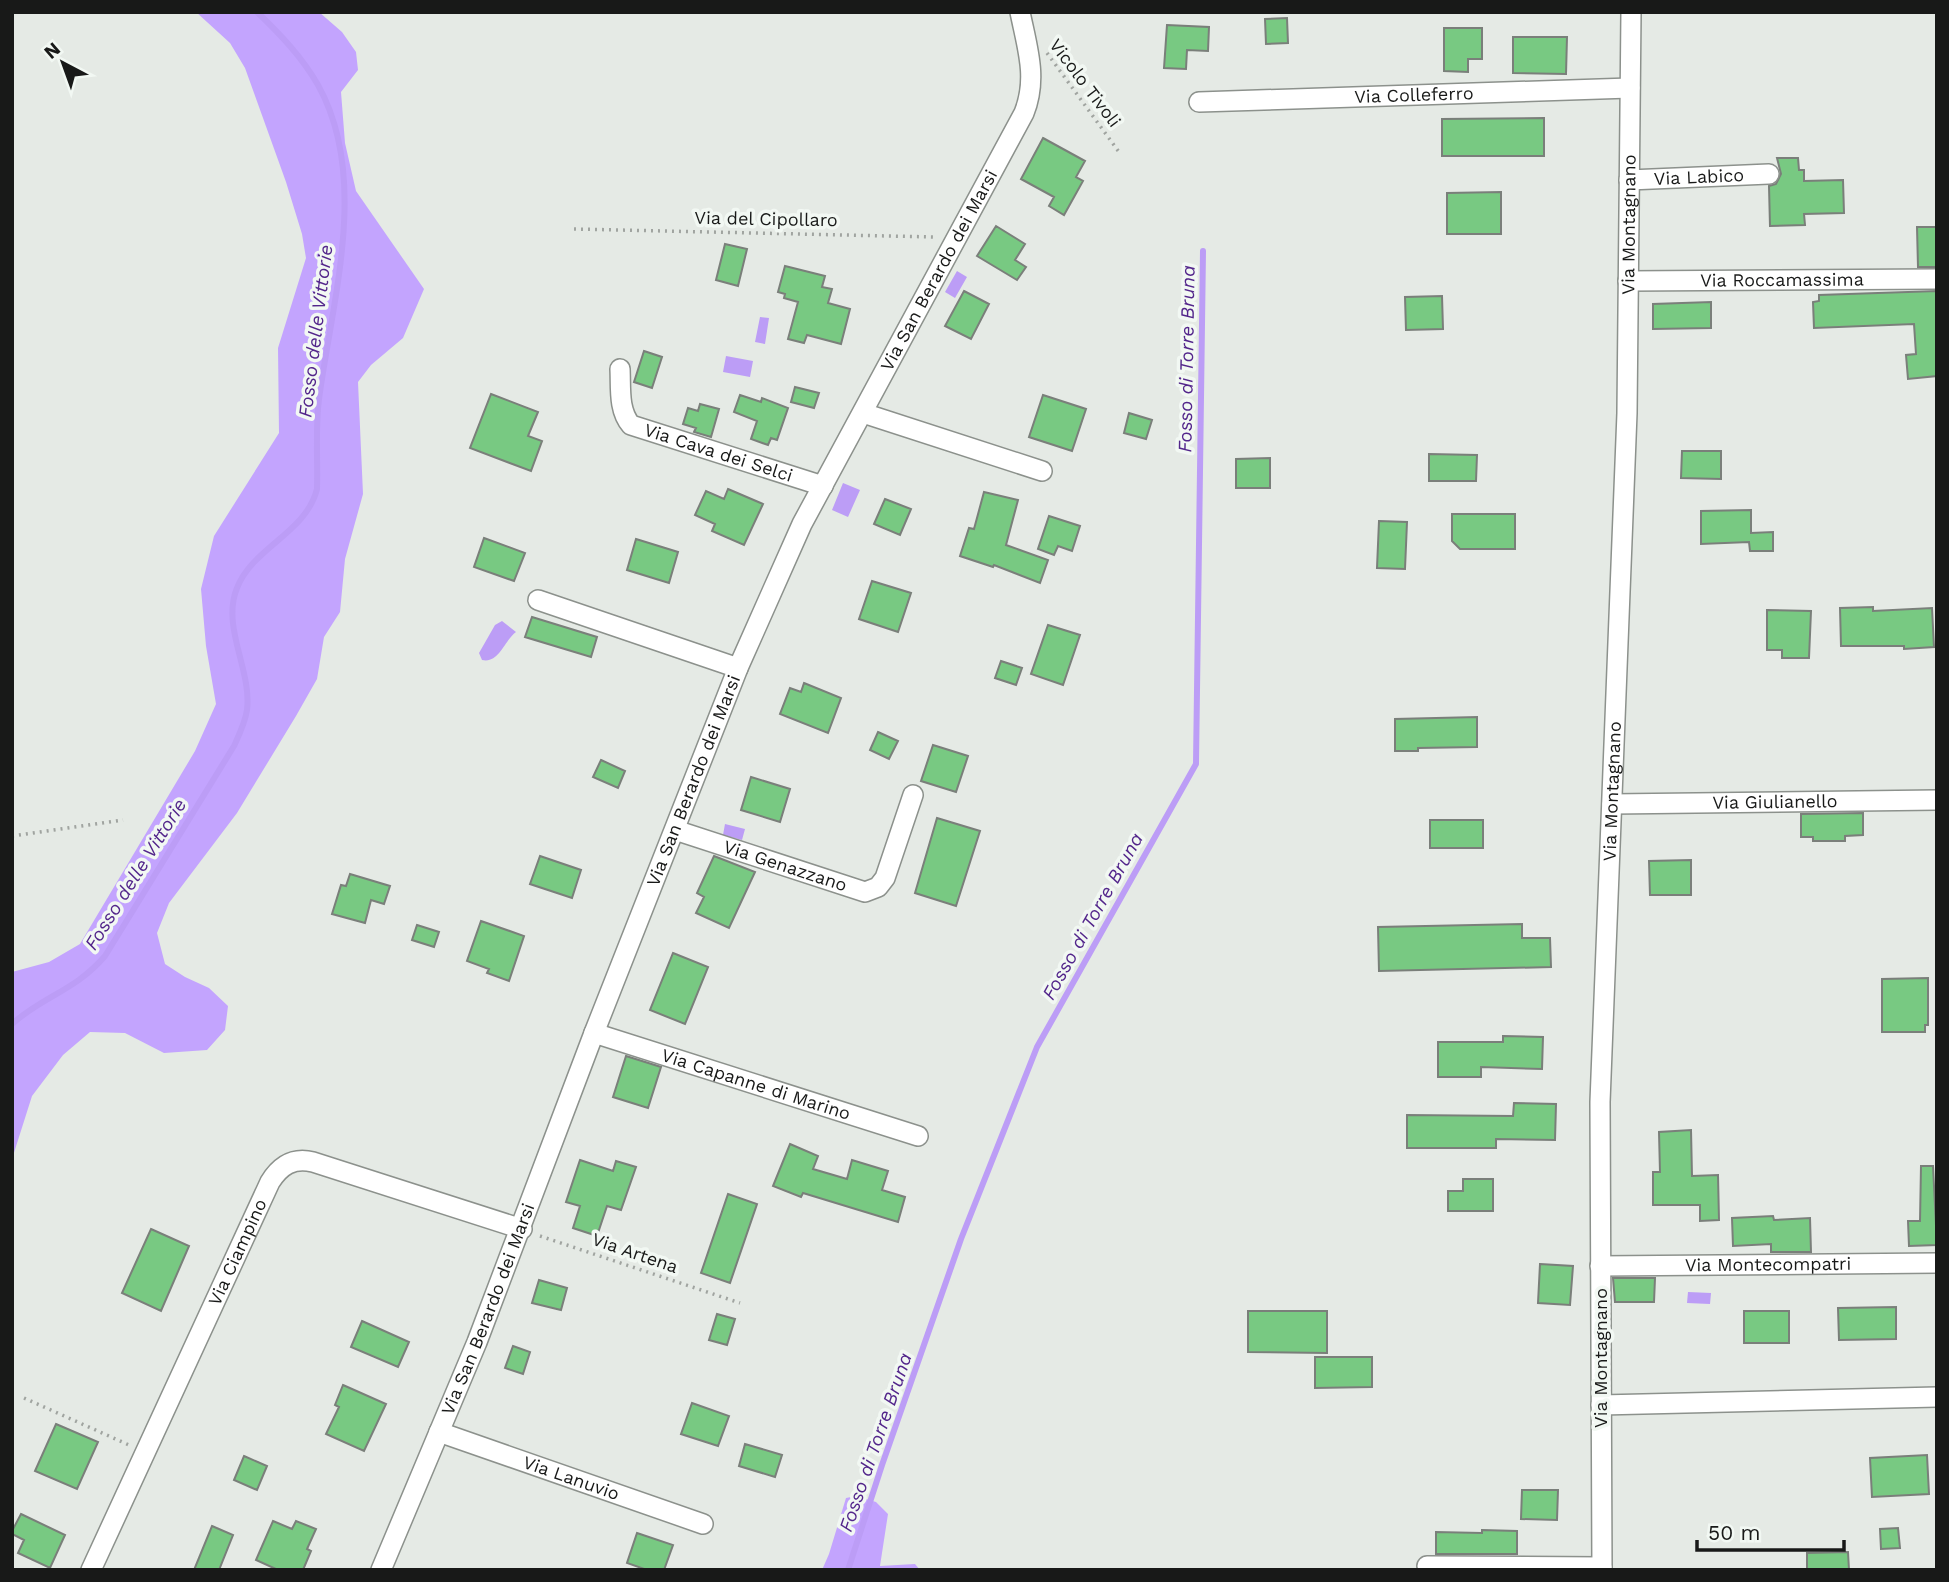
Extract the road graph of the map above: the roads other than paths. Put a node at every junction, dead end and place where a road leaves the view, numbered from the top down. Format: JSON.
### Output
{"nodes":[{"id":1,"x":1020,"y":12,"type":"edge"},
{"id":2,"x":1631,"y":12,"type":"edge"},
{"id":3,"x":1630,"y":88,"type":"junction"},
{"id":4,"x":1199,"y":102,"type":"dead end"},
{"id":5,"x":1769,"y":174,"type":"dead end"},
{"id":6,"x":1629,"y":180,"type":"junction"},
{"id":7,"x":1937,"y":279,"type":"edge"},
{"id":8,"x":1628,"y":281,"type":"junction"},
{"id":9,"x":620,"y":369,"type":"dead end"},
{"id":10,"x":863,"y":413,"type":"junction"},
{"id":11,"x":1042,"y":471,"type":"dead end"},
{"id":12,"x":823,"y":486,"type":"junction"},
{"id":13,"x":538,"y":600,"type":"dead end"},
{"id":14,"x":738,"y":668,"type":"junction"},
{"id":15,"x":913,"y":795,"type":"dead end"},
{"id":16,"x":1937,"y":800,"type":"edge"},
{"id":17,"x":1612,"y":804,"type":"junction"},
{"id":18,"x":675,"y":830,"type":"junction"},
{"id":19,"x":594,"y":1033,"type":"junction"},
{"id":20,"x":918,"y":1136,"type":"dead end"},
{"id":21,"x":522,"y":1229,"type":"junction"},
{"id":22,"x":1937,"y":1263,"type":"edge"},
{"id":23,"x":1600,"y":1266,"type":"junction"},
{"id":24,"x":1937,"y":1397,"type":"edge"},
{"id":25,"x":1601,"y":1405,"type":"junction"},
{"id":26,"x":439,"y":1432,"type":"junction"},
{"id":27,"x":703,"y":1524,"type":"dead end"},
{"id":28,"x":1427,"y":1566,"type":"dead end"},
{"id":29,"x":1602,"y":1568,"type":"edge"},
{"id":30,"x":91,"y":1570,"type":"edge"},
{"id":31,"x":381,"y":1570,"type":"edge"}],
"edges":[{"from":1,"to":10,"type":"street","name":"Via San Berardo dei Marsi"},
{"from":2,"to":3,"type":"street","name":"Via Montagnano"},
{"from":3,"to":4,"type":"street","name":"Via Colleferro"},
{"from":3,"to":6,"type":"street","name":"Via Montagnano"},
{"from":5,"to":6,"type":"street","name":"Via Labico"},
{"from":6,"to":8,"type":"street","name":"Via Montagnano"},
{"from":7,"to":8,"type":"street","name":"Via Roccamassima"},
{"from":8,"to":17,"type":"street","name":"Via Montagnano"},
{"from":9,"to":12,"type":"street","name":"Via Cava dei Selci"},
{"from":10,"to":11,"type":"street"},
{"from":10,"to":12,"type":"street","name":"Via San Berardo dei Marsi"},
{"from":12,"to":14,"type":"street","name":"Via San Berardo dei Marsi"},
{"from":13,"to":14,"type":"street"},
{"from":14,"to":18,"type":"street","name":"Via San Berardo dei Marsi"},
{"from":15,"to":18,"type":"street","name":"Via Genazzano"},
{"from":16,"to":17,"type":"street","name":"Via Giulianello"},
{"from":17,"to":23,"type":"street","name":"Via Montagnano"},
{"from":18,"to":19,"type":"street","name":"Via San Berardo dei Marsi"},
{"from":19,"to":20,"type":"street","name":"Via Capanne di Marino"},
{"from":19,"to":21,"type":"street","name":"Via San Berardo dei Marsi"},
{"from":21,"to":26,"type":"street","name":"Via San Berardo dei Marsi"},
{"from":21,"to":30,"type":"street","name":"Via Ciampino"},
{"from":22,"to":23,"type":"street","name":"Via Montecompatri"},
{"from":23,"to":25,"type":"street","name":"Via Montagnano"},
{"from":24,"to":25,"type":"street"},
{"from":25,"to":29,"type":"street","name":"Via Montagnano"},
{"from":26,"to":27,"type":"street","name":"Via Lanuvio"},
{"from":26,"to":31,"type":"street","name":"Via San Berardo dei Marsi"},
{"from":28,"to":29,"type":"street"}]}
